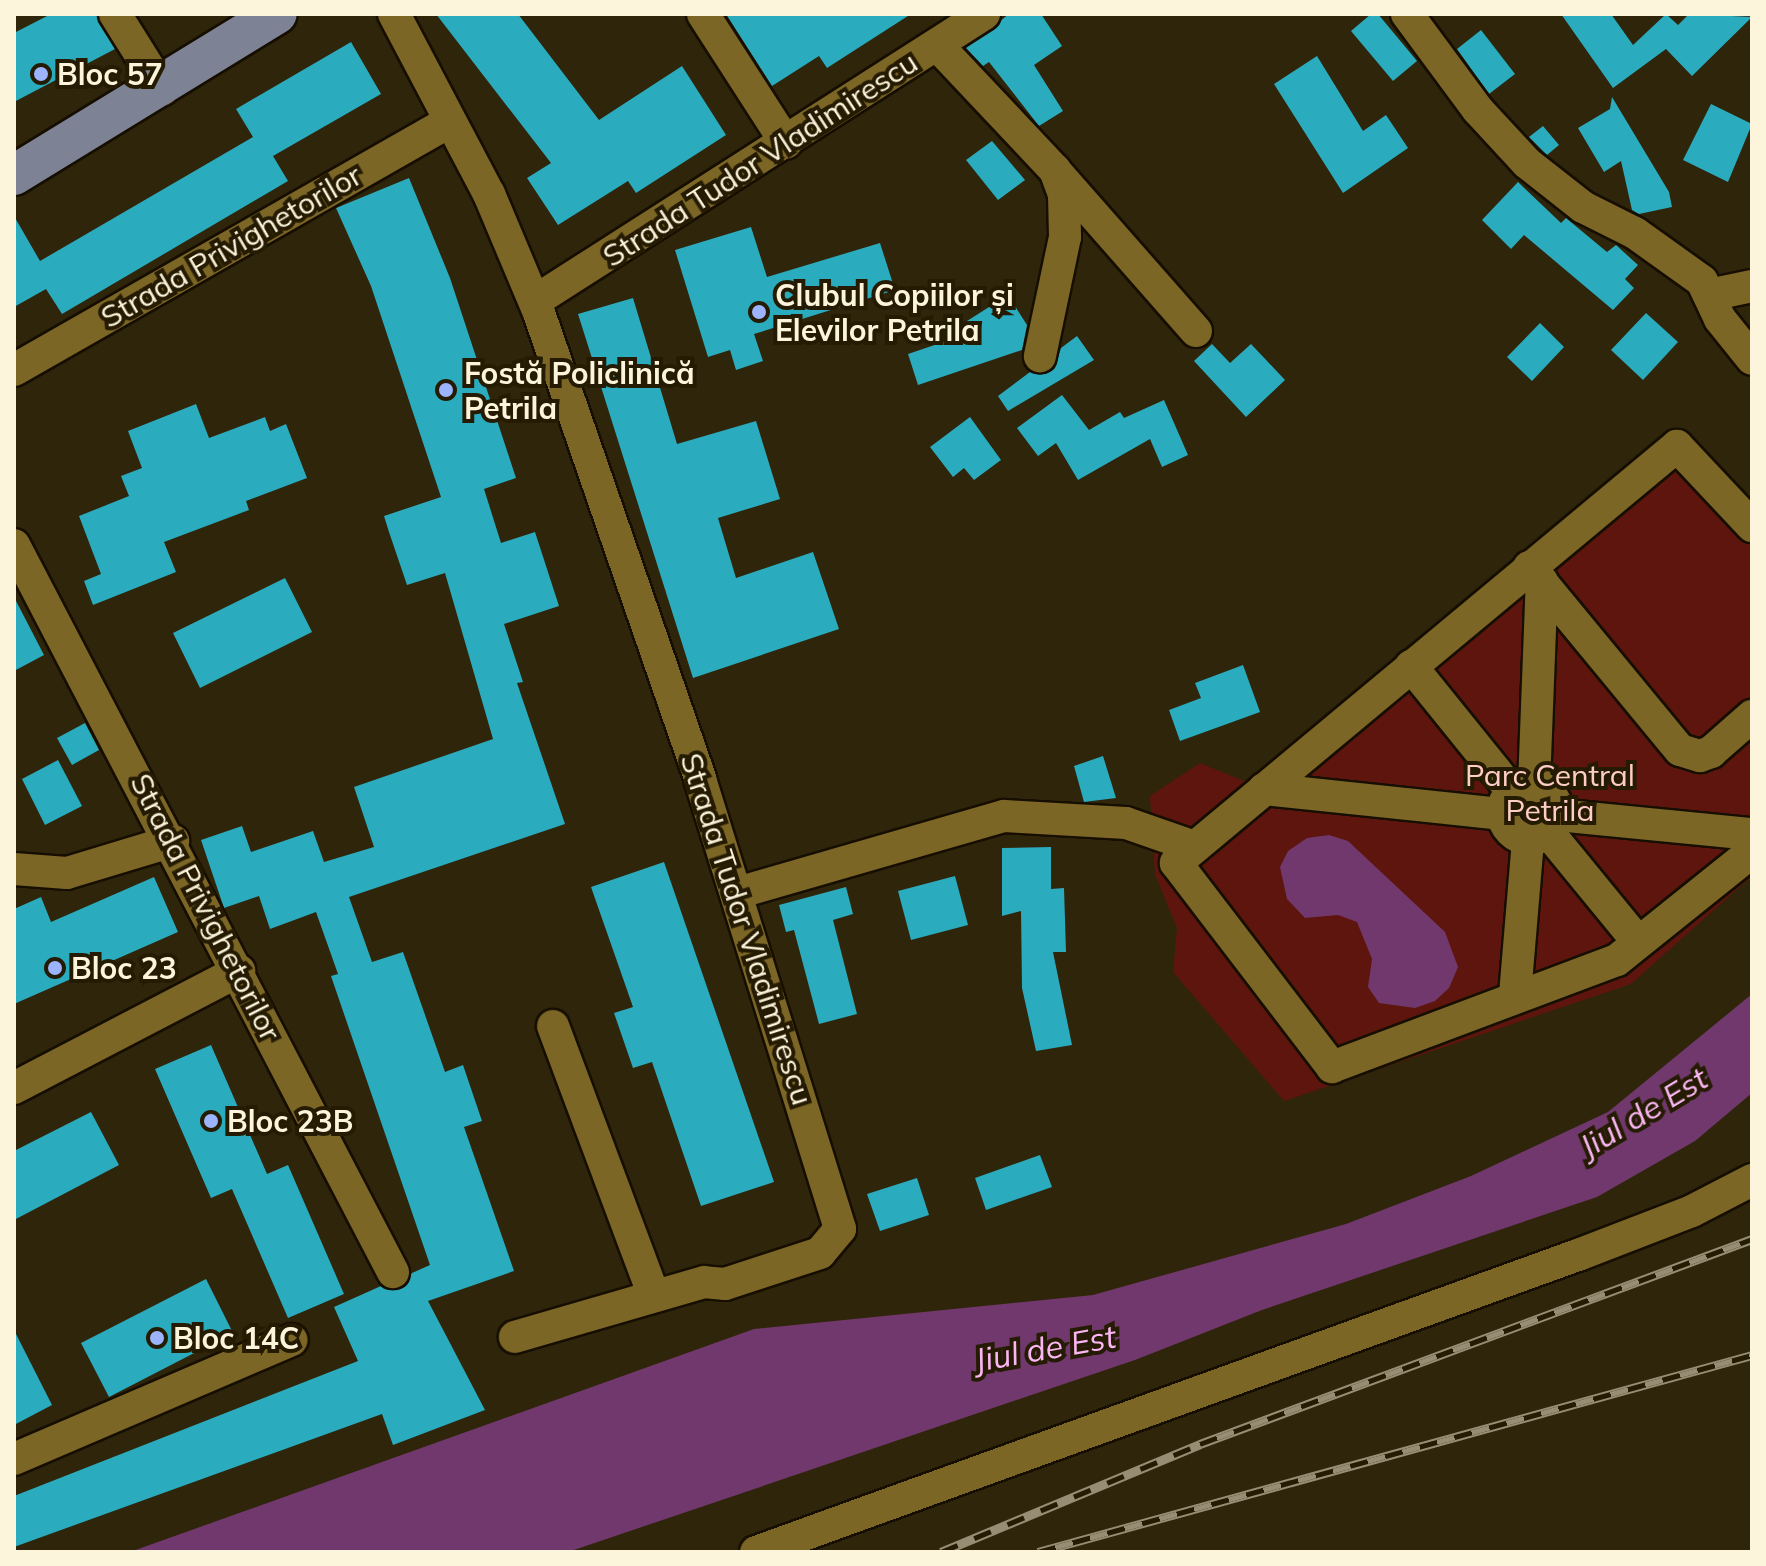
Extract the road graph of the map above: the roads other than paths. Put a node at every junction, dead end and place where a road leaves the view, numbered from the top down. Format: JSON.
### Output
{"nodes":[{"id":1,"x":115,"y":14,"type":"edge"},
{"id":2,"x":277,"y":14,"type":"edge"},
{"id":3,"x":394,"y":14,"type":"edge"},
{"id":4,"x":703,"y":14,"type":"edge"},
{"id":5,"x":984,"y":14,"type":"edge"},
{"id":6,"x":1407,"y":14,"type":"edge"},
{"id":7,"x":937,"y":45,"type":"junction"},
{"id":8,"x":162,"y":89,"type":"junction"},
{"id":9,"x":447,"y":123,"type":"junction"},
{"id":10,"x":786,"y":143,"type":"junction"},
{"id":11,"x":1055,"y":170,"type":"junction"},
{"id":12,"x":14,"y":175,"type":"edge"},
{"id":13,"x":1752,"y":286,"type":"edge"},
{"id":14,"x":1709,"y":295,"type":"junction"},
{"id":15,"x":535,"y":301,"type":"junction"},
{"id":16,"x":1196,"y":331,"type":"dead end"},
{"id":17,"x":1040,"y":356,"type":"dead end"},
{"id":18,"x":1752,"y":359,"type":"edge"},
{"id":19,"x":14,"y":370,"type":"edge"},
{"id":20,"x":1752,"y":526,"type":"edge"},
{"id":21,"x":14,"y":545,"type":"edge"},
{"id":22,"x":1536,"y":574,"type":"junction"},
{"id":23,"x":1411,"y":666,"type":"junction"},
{"id":24,"x":1752,"y":716,"type":"edge"},
{"id":25,"x":1264,"y":789,"type":"junction"},
{"id":26,"x":1516,"y":797,"type":"junction"},
{"id":27,"x":1545,"y":829,"type":"junction"},
{"id":28,"x":1752,"y":834,"type":"edge"},
{"id":29,"x":173,"y":841,"type":"junction"},
{"id":30,"x":1195,"y":847,"type":"junction"},
{"id":31,"x":1752,"y":852,"type":"edge"},
{"id":32,"x":14,"y":869,"type":"edge"},
{"id":33,"x":737,"y":893,"type":"junction"},
{"id":34,"x":1638,"y":942,"type":"junction"},
{"id":35,"x":239,"y":971,"type":"junction"},
{"id":36,"x":1515,"y":995,"type":"junction"},
{"id":37,"x":553,"y":1026,"type":"dead end"},
{"id":38,"x":14,"y":1088,"type":"edge"},
{"id":39,"x":1752,"y":1180,"type":"edge"},
{"id":40,"x":393,"y":1272,"type":"dead end"},
{"id":41,"x":654,"y":1296,"type":"junction"},
{"id":42,"x":515,"y":1337,"type":"dead end"},
{"id":43,"x":292,"y":1340,"type":"dead end"},
{"id":44,"x":14,"y":1459,"type":"edge"},
{"id":45,"x":756,"y":1552,"type":"edge"}],
"edges":[{"from":1,"to":8,"type":"street"},
{"from":2,"to":8,"type":"main road"},
{"from":3,"to":9,"type":"street","name":"Strada Tudor Vladimirescu"},
{"from":4,"to":10,"type":"street"},
{"from":5,"to":7,"type":"street","name":"Strada Tudor Vladimirescu"},
{"from":6,"to":14,"type":"street"},
{"from":7,"to":10,"type":"street","name":"Strada Tudor Vladimirescu"},
{"from":7,"to":11,"type":"street"},
{"from":8,"to":12,"type":"main road"},
{"from":9,"to":15,"type":"street","name":"Strada Tudor Vladimirescu"},
{"from":9,"to":19,"type":"street","name":"Strada Privighetorilor"},
{"from":10,"to":15,"type":"street","name":"Strada Tudor Vladimirescu"},
{"from":11,"to":16,"type":"street"},
{"from":11,"to":17,"type":"street"},
{"from":13,"to":14,"type":"street"},
{"from":14,"to":18,"type":"street"},
{"from":15,"to":33,"type":"street","name":"Strada Tudor Vladimirescu"},
{"from":20,"to":22,"type":"street"},
{"from":21,"to":29,"type":"street","name":"Strada Privighetorilor"},
{"from":22,"to":23,"type":"street"},
{"from":22,"to":24,"type":"street"},
{"from":22,"to":26,"type":"street"},
{"from":23,"to":25,"type":"street"},
{"from":23,"to":26,"type":"street"},
{"from":25,"to":26,"type":"street"},
{"from":25,"to":30,"type":"street"},
{"from":26,"to":27,"type":"street"},
{"from":26,"to":27,"type":"street"},
{"from":27,"to":28,"type":"street"},
{"from":27,"to":34,"type":"street"},
{"from":27,"to":36,"type":"street"},
{"from":29,"to":32,"type":"street"},
{"from":29,"to":35,"type":"street","name":"Strada Privighetorilor"},
{"from":30,"to":33,"type":"street"},
{"from":30,"to":36,"type":"street"},
{"from":31,"to":34,"type":"street"},
{"from":33,"to":41,"type":"street","name":"Strada Tudor Vladimirescu"},
{"from":34,"to":36,"type":"street"},
{"from":35,"to":38,"type":"street"},
{"from":35,"to":40,"type":"street","name":"Strada Privighetorilor"},
{"from":37,"to":41,"type":"street"},
{"from":39,"to":45,"type":"street"},
{"from":41,"to":42,"type":"street","name":"Strada Tudor Vladimirescu"},
{"from":43,"to":44,"type":"street"}]}
